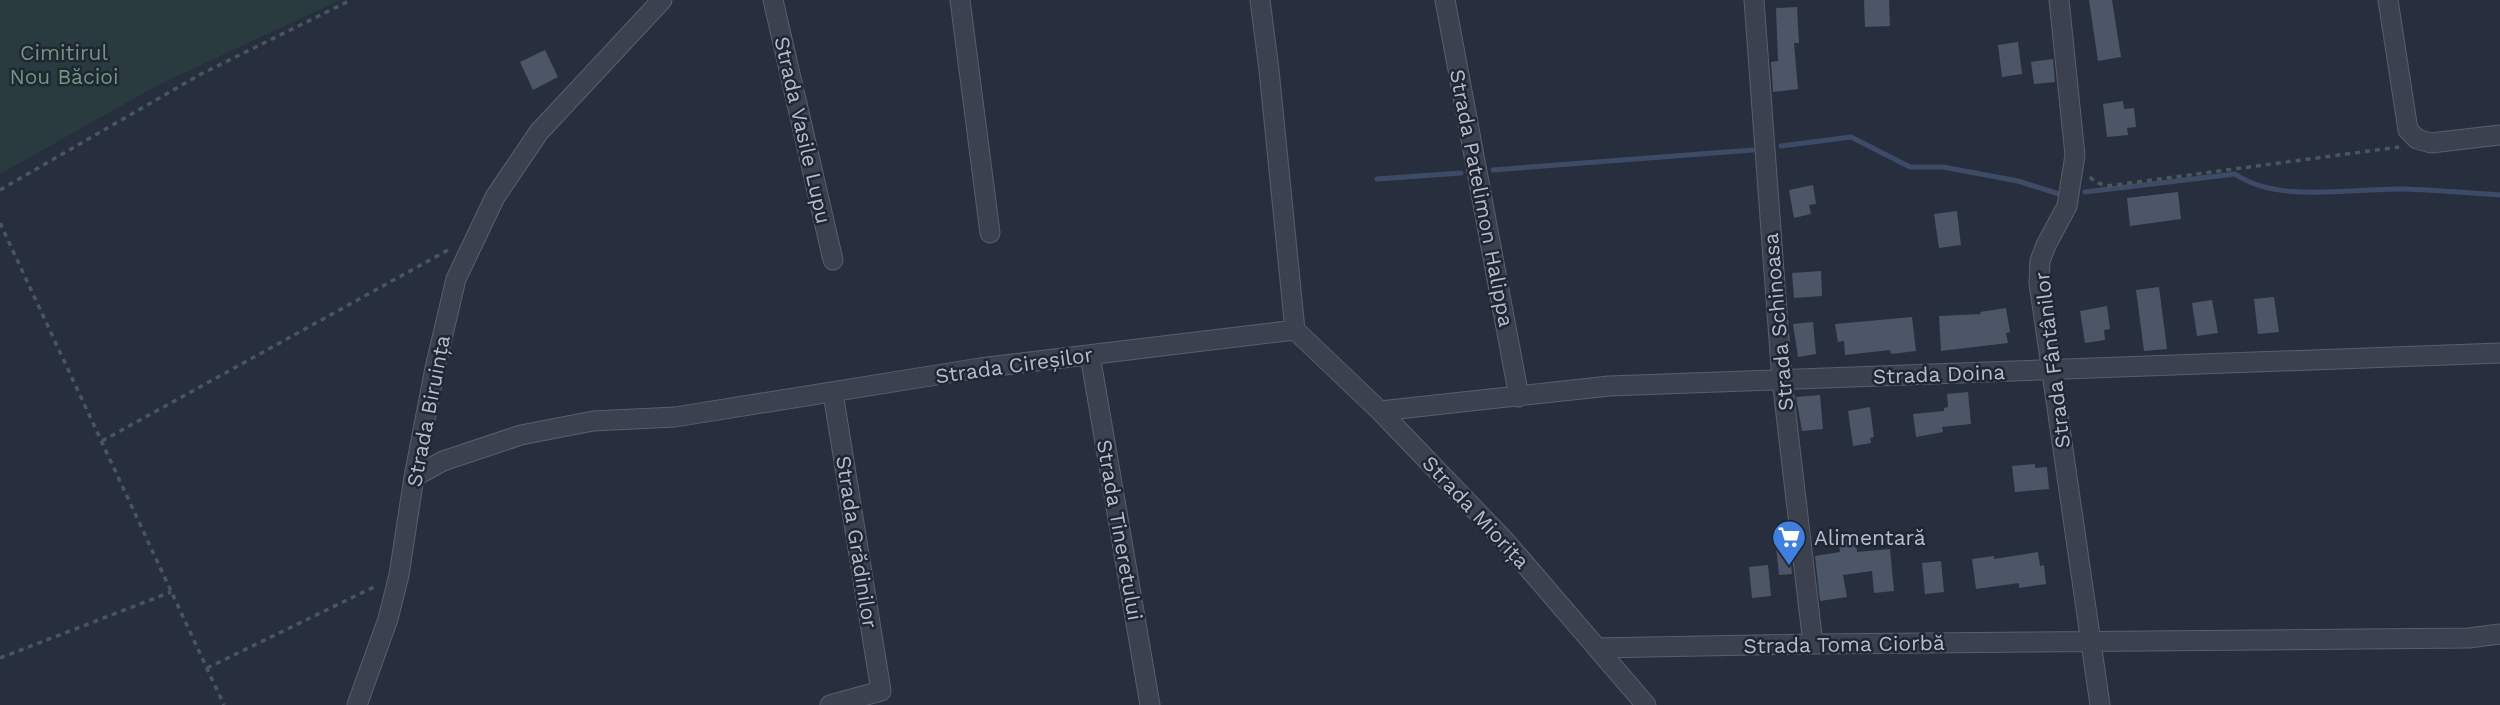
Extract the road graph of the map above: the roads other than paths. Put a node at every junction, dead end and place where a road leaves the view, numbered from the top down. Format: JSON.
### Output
{"nodes":[{"id":1,"x":662,"y":0,"type":"edge"},
{"id":2,"x":773,"y":0,"type":"edge"},
{"id":3,"x":960,"y":0,"type":"edge"},
{"id":4,"x":1260,"y":0,"type":"edge"},
{"id":5,"x":1445,"y":0,"type":"edge"},
{"id":6,"x":1754,"y":0,"type":"edge"},
{"id":7,"x":2059,"y":0,"type":"edge"},
{"id":8,"x":2389,"y":0,"type":"edge"},
{"id":9,"x":2500,"y":135,"type":"edge"},
{"id":10,"x":990,"y":233,"type":"dead end"},
{"id":11,"x":833,"y":260,"type":"dead end"},
{"id":12,"x":1295,"y":330,"type":"junction"},
{"id":13,"x":2500,"y":353,"type":"edge"},
{"id":14,"x":1090,"y":355,"type":"junction"},
{"id":15,"x":2051,"y":369,"type":"junction"},
{"id":16,"x":1782,"y":380,"type":"junction"},
{"id":17,"x":833,"y":393,"type":"junction"},
{"id":18,"x":1519,"y":397,"type":"junction"},
{"id":19,"x":1380,"y":411,"type":"junction"},
{"id":20,"x":414,"y":477,"type":"junction"},
{"id":21,"x":2500,"y":634,"type":"edge"},
{"id":22,"x":2091,"y":642,"type":"junction"},
{"id":23,"x":1813,"y":643,"type":"junction"},
{"id":24,"x":1597,"y":648,"type":"junction"},
{"id":25,"x":357,"y":705,"type":"edge"},
{"id":26,"x":830,"y":705,"type":"edge"},
{"id":27,"x":1150,"y":705,"type":"edge"},
{"id":28,"x":1646,"y":705,"type":"edge"},
{"id":29,"x":2100,"y":705,"type":"edge"}],
"edges":[{"from":1,"to":20,"type":"street","name":"Strada Biruința"},
{"from":2,"to":11,"type":"street","name":"Strada Vasile Lupu"},
{"from":3,"to":10,"type":"street"},
{"from":4,"to":12,"type":"street"},
{"from":5,"to":18,"type":"street","name":"Strada Patelimon Halippa"},
{"from":6,"to":16,"type":"street","name":"Strada Schinoasa"},
{"from":7,"to":15,"type":"street","name":"Strada Fântânilor"},
{"from":8,"to":9,"type":"street"},
{"from":12,"to":14,"type":"street","name":"Strada Cireșilor"},
{"from":12,"to":19,"type":"street","name":"Strada Miorița"},
{"from":13,"to":15,"type":"street","name":"Strada Doina"},
{"from":14,"to":17,"type":"street","name":"Strada Cireșilor"},
{"from":14,"to":27,"type":"street","name":"Strada Tineretului"},
{"from":15,"to":16,"type":"street","name":"Strada Doina"},
{"from":15,"to":22,"type":"street","name":"Strada Fântânilor"},
{"from":16,"to":18,"type":"street","name":"Strada Doina"},
{"from":16,"to":23,"type":"street","name":"Strada Schinoasa"},
{"from":17,"to":20,"type":"street","name":"Strada Cireșilor"},
{"from":17,"to":26,"type":"street","name":"Strada Grădinilor"},
{"from":18,"to":19,"type":"street","name":"Strada Doina"},
{"from":19,"to":24,"type":"street","name":"Strada Miorița"},
{"from":20,"to":25,"type":"street","name":"Strada Biruința"},
{"from":21,"to":22,"type":"street","name":"Strada Toma Ciorbă"},
{"from":22,"to":23,"type":"street","name":"Strada Toma Ciorbă"},
{"from":22,"to":29,"type":"street"},
{"from":23,"to":24,"type":"street","name":"Strada Toma Ciorbă"},
{"from":24,"to":28,"type":"street","name":"Strada Miorița"}]}
